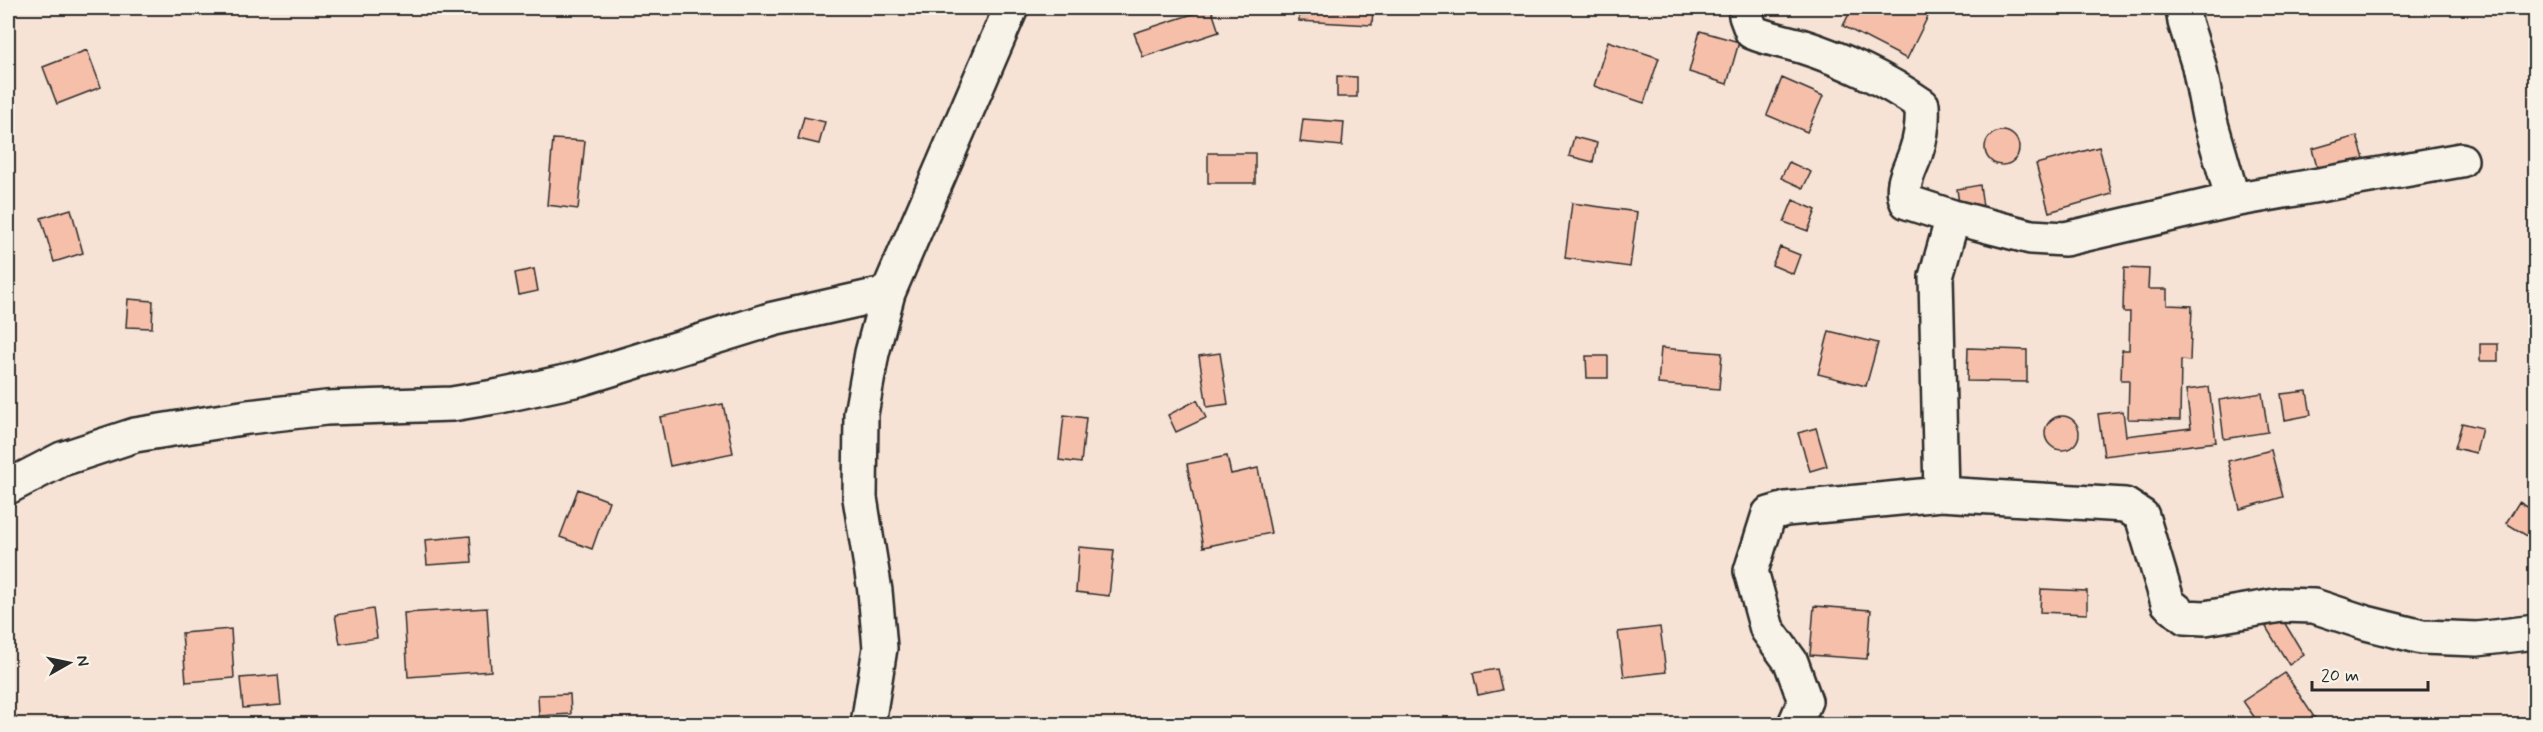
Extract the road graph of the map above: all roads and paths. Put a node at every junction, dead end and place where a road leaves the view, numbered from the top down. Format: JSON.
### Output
{"nodes":[{"id":1,"x":1011,"y":8,"type":"edge"},
{"id":2,"x":1748,"y":8,"type":"edge"},
{"id":3,"x":2184,"y":8,"type":"edge"},
{"id":4,"x":2461,"y":160,"type":"dead end"},
{"id":5,"x":2233,"y":200,"type":"junction"},
{"id":6,"x":1953,"y":217,"type":"junction"},
{"id":7,"x":888,"y":293,"type":"junction"},
{"id":8,"x":9,"y":487,"type":"edge"},
{"id":9,"x":1941,"y":494,"type":"junction"},
{"id":10,"x":2535,"y":632,"type":"edge"},
{"id":11,"x":868,"y":724,"type":"edge"},
{"id":12,"x":1795,"y":724,"type":"edge"}],
"edges":[{"from":1,"to":7,"type":"street"},
{"from":2,"to":6,"type":"street"},
{"from":3,"to":5,"type":"street"},
{"from":4,"to":5,"type":"street"},
{"from":5,"to":6,"type":"street"},
{"from":6,"to":9,"type":"street"},
{"from":7,"to":8,"type":"street"},
{"from":7,"to":11,"type":"street"},
{"from":9,"to":10,"type":"street"},
{"from":9,"to":12,"type":"street"}]}
